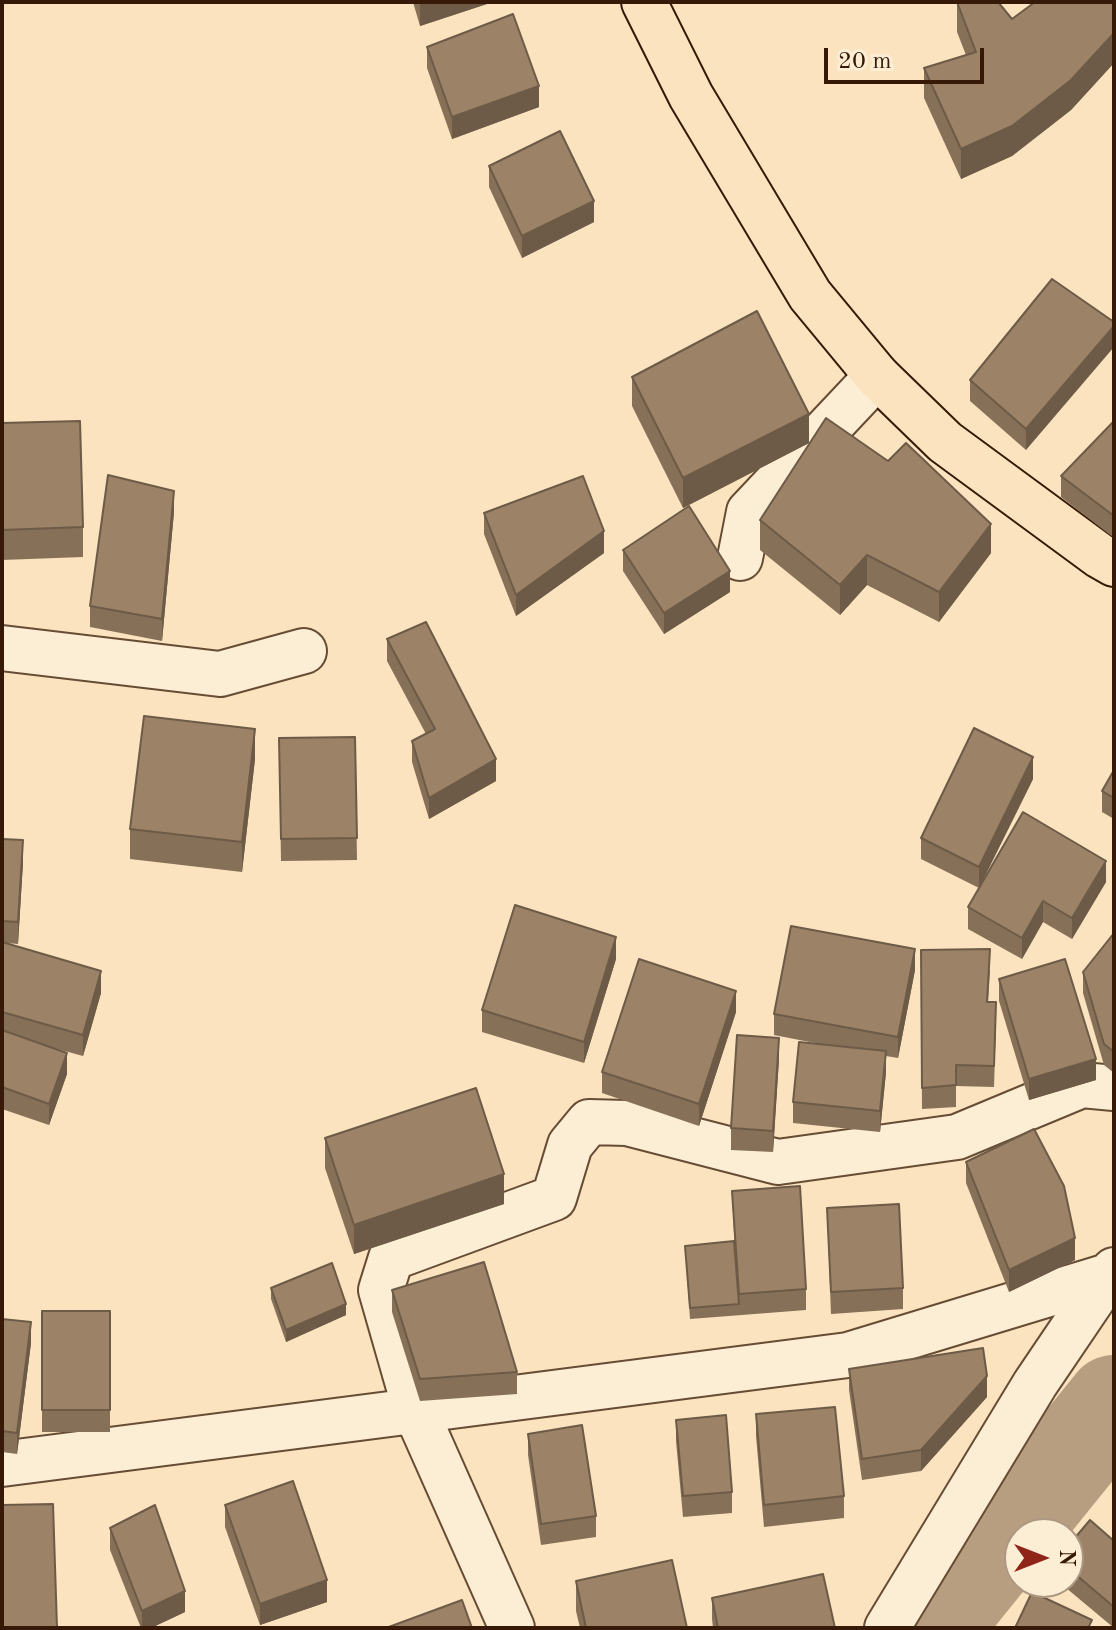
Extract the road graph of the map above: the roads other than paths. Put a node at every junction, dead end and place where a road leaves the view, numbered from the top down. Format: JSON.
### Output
{"nodes":[{"id":1,"x":644,"y":2,"type":"edge"},
{"id":2,"x":877,"y":376,"type":"junction"},
{"id":3,"x":740,"y":558,"type":"dead end"},
{"id":4,"x":1114,"y":564,"type":"edge"},
{"id":5,"x":2,"y":648,"type":"edge"},
{"id":6,"x":304,"y":651,"type":"dead end"},
{"id":7,"x":1114,"y":1088,"type":"edge"},
{"id":8,"x":1111,"y":1273,"type":"edge"},
{"id":9,"x":416,"y":1412,"type":"junction"},
{"id":10,"x":2,"y":1464,"type":"edge"},
{"id":11,"x":512,"y":1628,"type":"edge"},
{"id":12,"x":887,"y":1628,"type":"edge"}],
"edges":[{"from":1,"to":2,"type":"main road"},
{"from":2,"to":3,"type":"street"},
{"from":2,"to":4,"type":"main road"},
{"from":5,"to":6,"type":"street"},
{"from":7,"to":9,"type":"street"},
{"from":8,"to":9,"type":"street"},
{"from":8,"to":12,"type":"street"},
{"from":9,"to":10,"type":"street"},
{"from":9,"to":11,"type":"street"}]}
